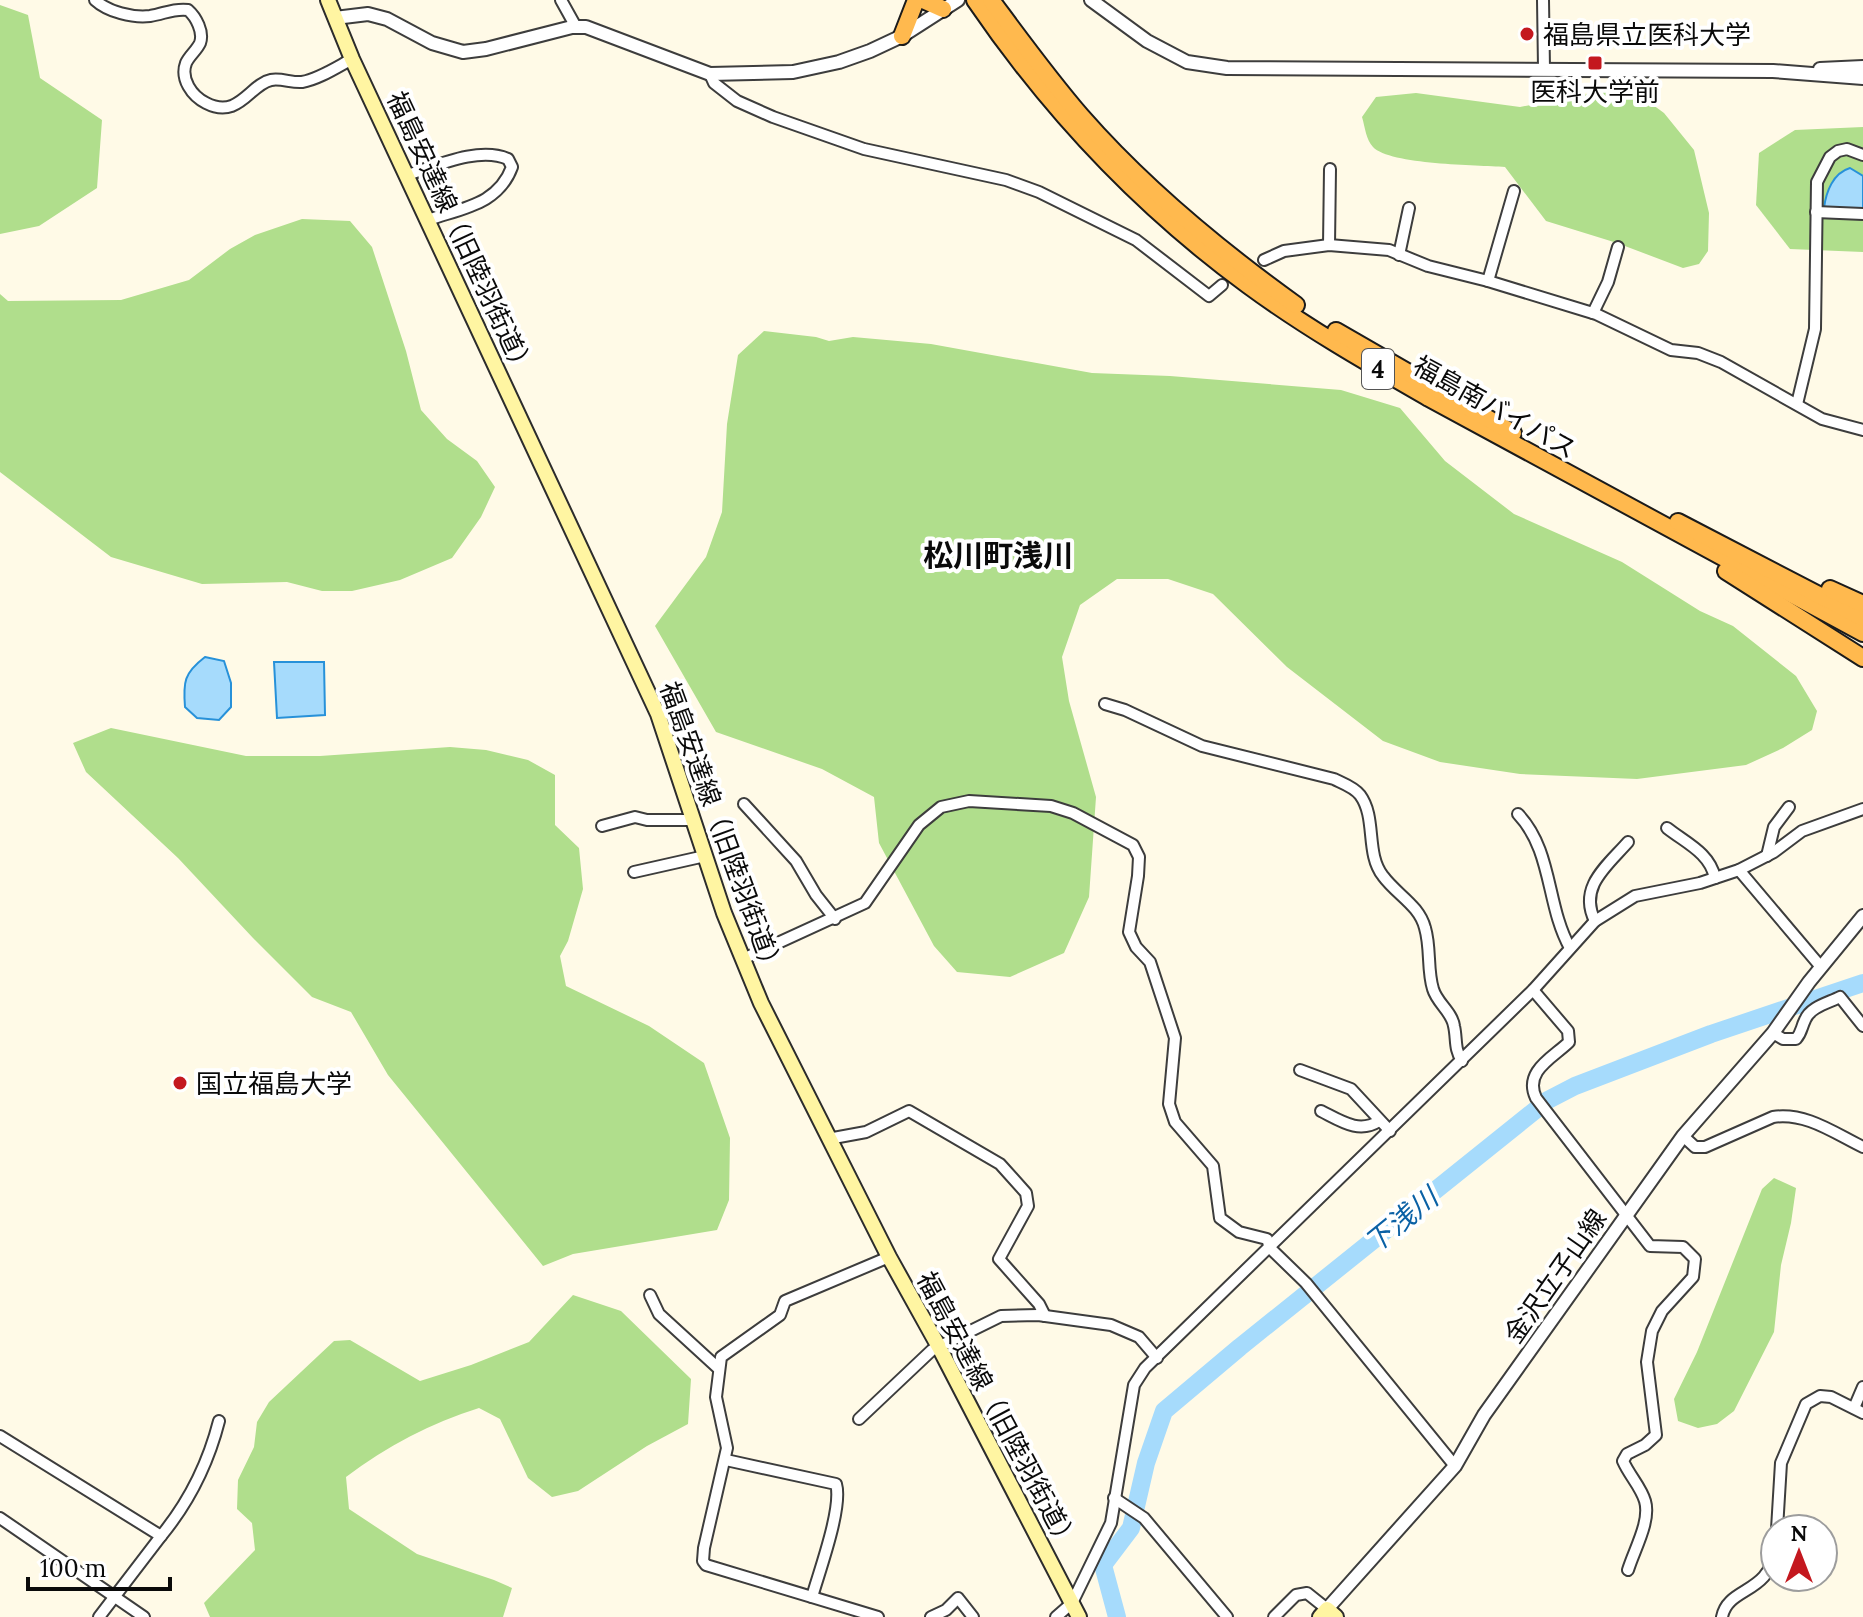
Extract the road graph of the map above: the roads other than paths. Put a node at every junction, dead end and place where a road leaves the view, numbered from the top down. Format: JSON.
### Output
{"nodes":[{"id":1,"x":95,"y":0,"type":"edge"},
{"id":2,"x":328,"y":0,"type":"edge"},
{"id":3,"x":561,"y":0,"type":"edge"},
{"id":4,"x":916,"y":0,"type":"edge"},
{"id":5,"x":923,"y":0,"type":"edge"},
{"id":6,"x":975,"y":0,"type":"edge"},
{"id":7,"x":991,"y":0,"type":"edge"},
{"id":8,"x":1091,"y":0,"type":"edge"},
{"id":9,"x":1543,"y":0,"type":"edge"},
{"id":10,"x":951,"y":4,"type":"edge"},
{"id":11,"x":335,"y":18,"type":"junction"},
{"id":12,"x":576,"y":27,"type":"junction"},
{"id":13,"x":902,"y":36,"type":"junction"},
{"id":14,"x":352,"y":59,"type":"junction"},
{"id":15,"x":1863,"y":67,"type":"edge"},
{"id":16,"x":1544,"y":68,"type":"junction"},
{"id":17,"x":1773,"y":71,"type":"junction"},
{"id":18,"x":710,"y":74,"type":"junction"},
{"id":19,"x":1863,"y":78,"type":"edge"},
{"id":20,"x":1863,"y":155,"type":"edge"},
{"id":21,"x":1330,"y":169,"type":"dead end"},
{"id":22,"x":407,"y":175,"type":"junction"},
{"id":23,"x":1514,"y":191,"type":"dead end"},
{"id":24,"x":1409,"y":208,"type":"dead end"},
{"id":25,"x":1816,"y":212,"type":"junction"},
{"id":26,"x":1863,"y":214,"type":"edge"},
{"id":27,"x":428,"y":220,"type":"junction"},
{"id":28,"x":1329,"y":245,"type":"junction"},
{"id":29,"x":1618,"y":247,"type":"dead end"},
{"id":30,"x":1399,"y":255,"type":"junction"},
{"id":31,"x":1264,"y":260,"type":"dead end"},
{"id":32,"x":1488,"y":281,"type":"junction"},
{"id":33,"x":1222,"y":285,"type":"dead end"},
{"id":34,"x":1593,"y":313,"type":"junction"},
{"id":35,"x":1797,"y":404,"type":"junction"},
{"id":36,"x":1863,"y":430,"type":"edge"},
{"id":37,"x":1616,"y":501,"type":"junction"},
{"id":38,"x":1650,"y":508,"type":"junction"},
{"id":39,"x":1863,"y":604,"type":"edge"},
{"id":40,"x":1863,"y":618,"type":"edge"},
{"id":41,"x":1863,"y":633,"type":"edge"},
{"id":42,"x":1863,"y":658,"type":"edge"},
{"id":43,"x":1105,"y":704,"type":"dead end"},
{"id":44,"x":744,"y":804,"type":"dead end"},
{"id":45,"x":1789,"y":807,"type":"dead end"},
{"id":46,"x":1863,"y":809,"type":"edge"},
{"id":47,"x":1518,"y":814,"type":"dead end"},
{"id":48,"x":694,"y":820,"type":"junction"},
{"id":49,"x":602,"y":826,"type":"dead end"},
{"id":50,"x":1667,"y":828,"type":"dead end"},
{"id":51,"x":1628,"y":842,"type":"dead end"},
{"id":52,"x":705,"y":856,"type":"junction"},
{"id":53,"x":1767,"y":856,"type":"junction"},
{"id":54,"x":1739,"y":870,"type":"junction"},
{"id":55,"x":634,"y":872,"type":"dead end"},
{"id":56,"x":1715,"y":878,"type":"junction"},
{"id":57,"x":1863,"y":916,"type":"edge"},
{"id":58,"x":835,"y":919,"type":"junction"},
{"id":59,"x":1595,"y":921,"type":"junction"},
{"id":60,"x":1570,"y":948,"type":"junction"},
{"id":61,"x":743,"y":959,"type":"junction"},
{"id":62,"x":1821,"y":967,"type":"junction"},
{"id":63,"x":1533,"y":990,"type":"junction"},
{"id":64,"x":1863,"y":1026,"type":"edge"},
{"id":65,"x":1775,"y":1029,"type":"junction"},
{"id":66,"x":1462,"y":1061,"type":"junction"},
{"id":67,"x":1300,"y":1070,"type":"dead end"},
{"id":68,"x":1321,"y":1111,"type":"dead end"},
{"id":69,"x":1379,"y":1121,"type":"junction"},
{"id":70,"x":1390,"y":1131,"type":"junction"},
{"id":71,"x":1683,"y":1136,"type":"junction"},
{"id":72,"x":828,"y":1139,"type":"junction"},
{"id":73,"x":1863,"y":1147,"type":"edge"},
{"id":74,"x":1626,"y":1213,"type":"junction"},
{"id":75,"x":1270,"y":1248,"type":"junction"},
{"id":76,"x":889,"y":1257,"type":"junction"},
{"id":77,"x":650,"y":1295,"type":"dead end"},
{"id":78,"x":1045,"y":1316,"type":"junction"},
{"id":79,"x":939,"y":1347,"type":"junction"},
{"id":80,"x":1157,"y":1358,"type":"junction"},
{"id":81,"x":718,"y":1368,"type":"junction"},
{"id":82,"x":1863,"y":1387,"type":"edge"},
{"id":83,"x":1858,"y":1411,"type":"edge"},
{"id":84,"x":859,"y":1419,"type":"dead end"},
{"id":85,"x":219,"y":1421,"type":"dead end"},
{"id":86,"x":0,"y":1436,"type":"edge"},
{"id":87,"x":726,"y":1460,"type":"junction"},
{"id":88,"x":1455,"y":1466,"type":"junction"},
{"id":89,"x":1114,"y":1498,"type":"junction"},
{"id":90,"x":1778,"y":1513,"type":"edge"},
{"id":91,"x":0,"y":1518,"type":"edge"},
{"id":92,"x":161,"y":1536,"type":"junction"},
{"id":93,"x":1628,"y":1570,"type":"dead end"},
{"id":94,"x":1759,"y":1582,"type":"edge"},
{"id":95,"x":114,"y":1596,"type":"junction"},
{"id":96,"x":812,"y":1597,"type":"junction"},
{"id":97,"x":1072,"y":1603,"type":"junction"},
{"id":98,"x":1328,"y":1614,"type":"edge"},
{"id":99,"x":99,"y":1617,"type":"edge"},
{"id":100,"x":144,"y":1617,"type":"edge"},
{"id":101,"x":878,"y":1617,"type":"edge"},
{"id":102,"x":931,"y":1617,"type":"edge"},
{"id":103,"x":973,"y":1617,"type":"edge"},
{"id":104,"x":1056,"y":1617,"type":"edge"},
{"id":105,"x":1079,"y":1617,"type":"edge"},
{"id":106,"x":1227,"y":1617,"type":"edge"},
{"id":107,"x":1274,"y":1617,"type":"edge"},
{"id":108,"x":1722,"y":1617,"type":"edge"}],
"edges":[{"from":1,"to":14,"type":"street"},
{"from":2,"to":11,"type":"main road","name":"福島安達線（旧陸羽街道）"},
{"from":3,"to":12,"type":"street"},
{"from":4,"to":13,"type":"highway"},
{"from":5,"to":10,"type":"highway"},
{"from":6,"to":37,"type":"highway","name":"福島南バイパス","number":"4"},
{"from":7,"to":38,"type":"highway","name":"福島南バイパス","number":"4"},
{"from":8,"to":16,"type":"street"},
{"from":9,"to":16,"type":"street"},
{"from":10,"to":13,"type":"street"},
{"from":11,"to":12,"type":"street"},
{"from":11,"to":14,"type":"main road","name":"福島安達線（旧陸羽街道）"},
{"from":12,"to":18,"type":"street"},
{"from":13,"to":18,"type":"street"},
{"from":14,"to":22,"type":"main road","name":"福島安達線（旧陸羽街道）"},
{"from":15,"to":17,"type":"street"},
{"from":16,"to":17,"type":"street"},
{"from":17,"to":19,"type":"street"},
{"from":18,"to":33,"type":"street"},
{"from":20,"to":25,"type":"street"},
{"from":21,"to":28,"type":"street"},
{"from":22,"to":27,"type":"main road","name":"福島安達線（旧陸羽街道）"},
{"from":22,"to":27,"type":"street"},
{"from":23,"to":32,"type":"street"},
{"from":24,"to":30,"type":"street"},
{"from":25,"to":26,"type":"street"},
{"from":25,"to":35,"type":"street"},
{"from":27,"to":48,"type":"main road","name":"福島安達線（旧陸羽街道）"},
{"from":28,"to":30,"type":"street"},
{"from":28,"to":31,"type":"street"},
{"from":29,"to":34,"type":"street"},
{"from":30,"to":32,"type":"street"},
{"from":32,"to":34,"type":"street"},
{"from":34,"to":35,"type":"street"},
{"from":35,"to":36,"type":"street"},
{"from":37,"to":41,"type":"highway","name":"福島南バイパス","number":"4"},
{"from":37,"to":42,"type":"highway"},
{"from":38,"to":39,"type":"highway"},
{"from":38,"to":40,"type":"highway","name":"福島南バイパス","number":"4"},
{"from":43,"to":66,"type":"street"},
{"from":44,"to":58,"type":"street"},
{"from":45,"to":53,"type":"street"},
{"from":46,"to":53,"type":"street"},
{"from":47,"to":60,"type":"street"},
{"from":48,"to":49,"type":"street"},
{"from":48,"to":52,"type":"main road","name":"福島安達線（旧陸羽街道）"},
{"from":50,"to":56,"type":"street"},
{"from":51,"to":59,"type":"street"},
{"from":52,"to":55,"type":"street"},
{"from":52,"to":61,"type":"main road","name":"福島安達線（旧陸羽街道）"},
{"from":53,"to":54,"type":"street"},
{"from":54,"to":56,"type":"street"},
{"from":54,"to":62,"type":"street"},
{"from":56,"to":59,"type":"street"},
{"from":57,"to":62,"type":"street","name":"金沢立子山線"},
{"from":58,"to":61,"type":"street"},
{"from":58,"to":75,"type":"street"},
{"from":59,"to":60,"type":"street"},
{"from":60,"to":63,"type":"street"},
{"from":61,"to":72,"type":"main road","name":"福島安達線（旧陸羽街道）"},
{"from":62,"to":65,"type":"street","name":"金沢立子山線"},
{"from":63,"to":66,"type":"street"},
{"from":63,"to":74,"type":"street"},
{"from":64,"to":65,"type":"street"},
{"from":65,"to":71,"type":"street","name":"金沢立子山線"},
{"from":66,"to":70,"type":"street"},
{"from":67,"to":69,"type":"street"},
{"from":68,"to":69,"type":"street"},
{"from":69,"to":70,"type":"street"},
{"from":70,"to":75,"type":"street"},
{"from":71,"to":73,"type":"street"},
{"from":71,"to":74,"type":"street","name":"金沢立子山線"},
{"from":72,"to":76,"type":"main road","name":"福島安達線（旧陸羽街道）"},
{"from":72,"to":78,"type":"street"},
{"from":74,"to":88,"type":"street","name":"金沢立子山線"},
{"from":74,"to":93,"type":"street"},
{"from":75,"to":80,"type":"street"},
{"from":75,"to":88,"type":"street"},
{"from":76,"to":79,"type":"main road","name":"福島安達線（旧陸羽街道）"},
{"from":76,"to":81,"type":"street"},
{"from":77,"to":81,"type":"street"},
{"from":78,"to":79,"type":"street"},
{"from":78,"to":80,"type":"street"},
{"from":79,"to":84,"type":"street"},
{"from":79,"to":97,"type":"main road","name":"福島安達線（旧陸羽街道）"},
{"from":80,"to":89,"type":"street"},
{"from":81,"to":87,"type":"street"},
{"from":82,"to":83,"type":"street"},
{"from":83,"to":90,"type":"street"},
{"from":85,"to":92,"type":"street"},
{"from":86,"to":92,"type":"street"},
{"from":87,"to":96,"type":"street"},
{"from":87,"to":96,"type":"street"},
{"from":88,"to":98,"type":"street","name":"金沢立子山線"},
{"from":89,"to":97,"type":"street"},
{"from":89,"to":106,"type":"street"},
{"from":91,"to":95,"type":"street"},
{"from":92,"to":95,"type":"street"},
{"from":94,"to":108,"type":"street"},
{"from":95,"to":99,"type":"street"},
{"from":95,"to":100,"type":"street"},
{"from":96,"to":101,"type":"street"},
{"from":97,"to":104,"type":"street"},
{"from":97,"to":105,"type":"main road","name":"福島安達線（旧陸羽街道）"},
{"from":98,"to":107,"type":"street","name":"金沢立子山線"},
{"from":102,"to":103,"type":"street"}]}
